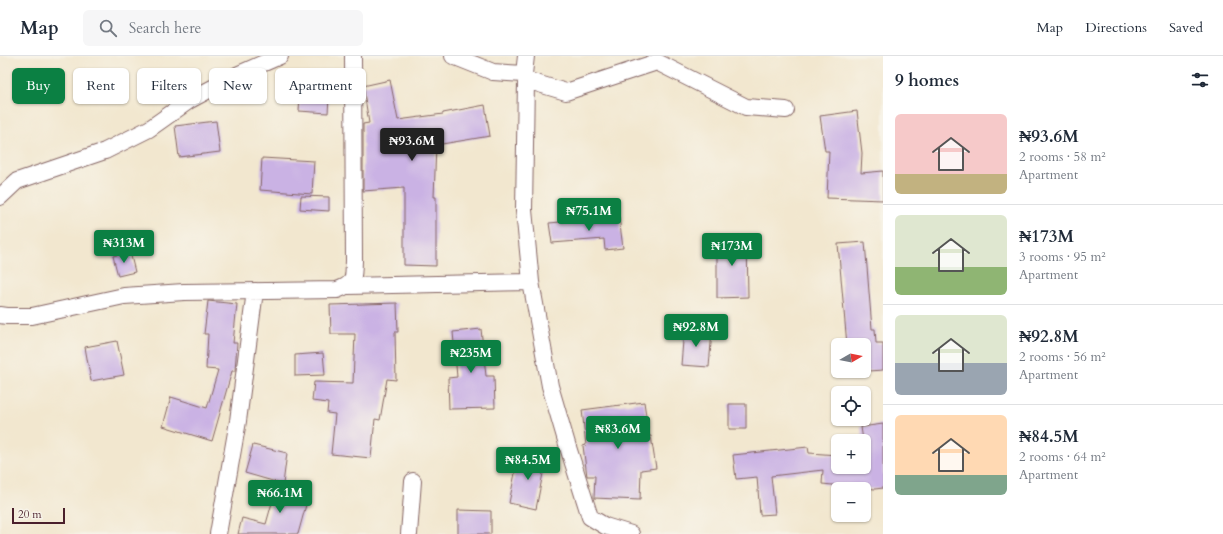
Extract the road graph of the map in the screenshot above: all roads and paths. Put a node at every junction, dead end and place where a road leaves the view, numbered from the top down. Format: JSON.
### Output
{"nodes":[{"id":1,"x":280,"y":56,"type":"edge"},
{"id":2,"x":353,"y":56,"type":"edge"},
{"id":3,"x":453,"y":56,"type":"edge"},
{"id":4,"x":526,"y":56,"type":"edge"},
{"id":5,"x":525,"y":77,"type":"junction"},
{"id":6,"x":786,"y":110,"type":"dead end"},
{"id":7,"x":0,"y":197,"type":"edge"},
{"id":8,"x":531,"y":282,"type":"junction"},
{"id":9,"x":348,"y":286,"type":"junction"},
{"id":10,"x":255,"y":291,"type":"junction"},
{"id":11,"x":0,"y":315,"type":"edge"},
{"id":12,"x":413,"y":481,"type":"dead end"},
{"id":13,"x":604,"y":530,"type":"edge"},
{"id":14,"x":218,"y":534,"type":"edge"},
{"id":15,"x":409,"y":534,"type":"edge"},
{"id":16,"x":631,"y":534,"type":"edge"}],
"edges":[{"from":1,"to":7,"type":"street"},
{"from":2,"to":9,"type":"street"},
{"from":3,"to":5,"type":"street"},
{"from":4,"to":5,"type":"street"},
{"from":5,"to":6,"type":"street"},
{"from":5,"to":8,"type":"street"},
{"from":8,"to":9,"type":"street"},
{"from":8,"to":13,"type":"street"},
{"from":9,"to":10,"type":"street"},
{"from":10,"to":11,"type":"street"},
{"from":10,"to":14,"type":"street"},
{"from":12,"to":15,"type":"street"},
{"from":13,"to":16,"type":"street"}]}
